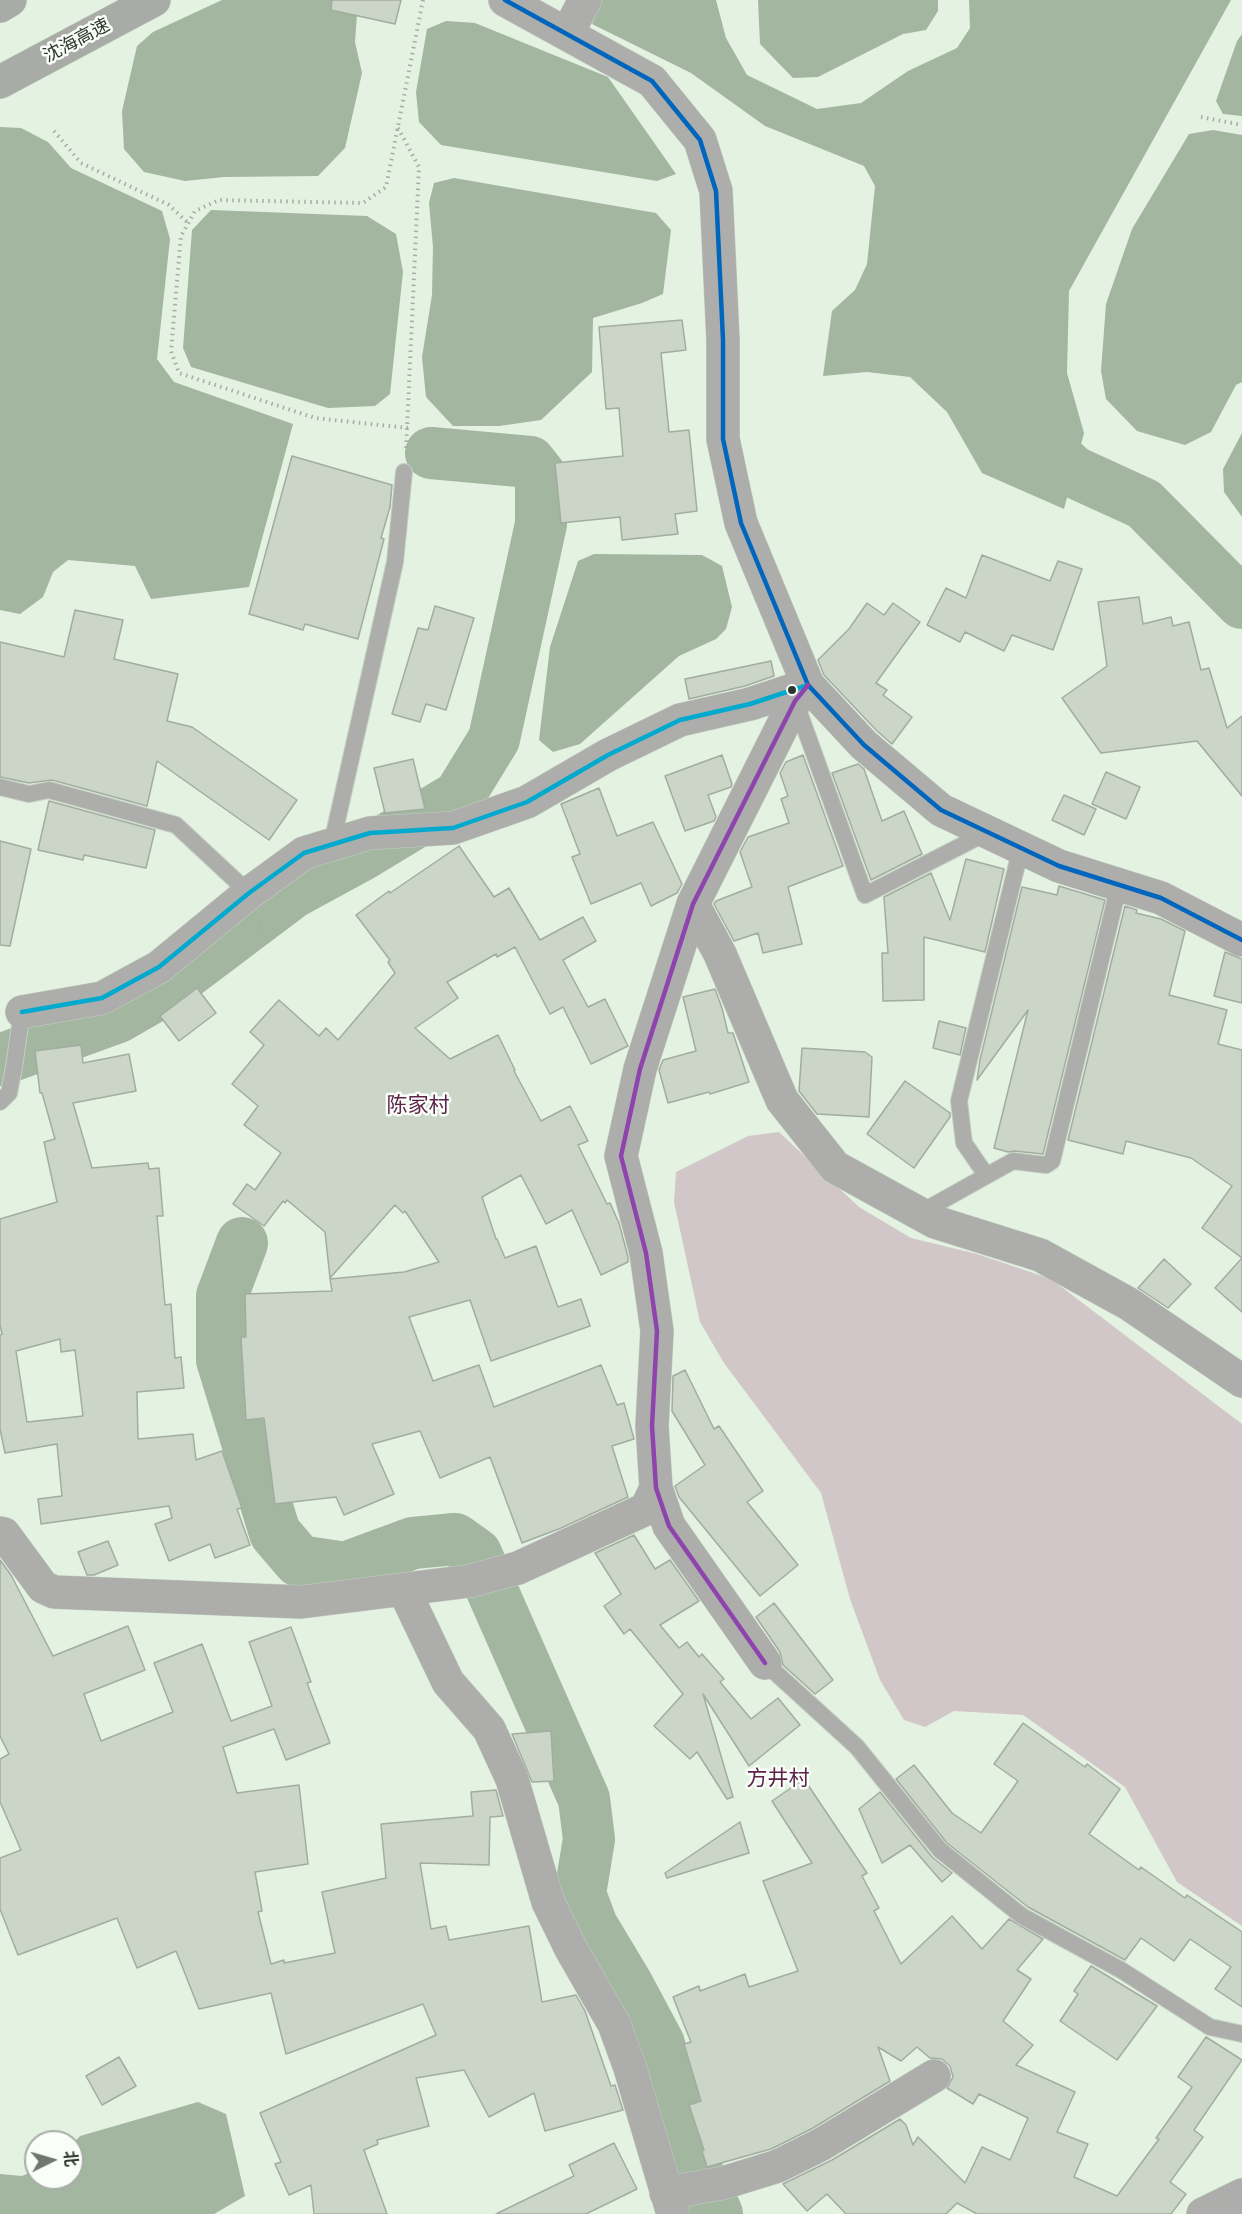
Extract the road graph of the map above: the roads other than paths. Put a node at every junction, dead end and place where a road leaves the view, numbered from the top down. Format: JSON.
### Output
{"nodes":[{"id":1,"x":10,"y":0,"type":"edge"},
{"id":2,"x":154,"y":0,"type":"edge"},
{"id":3,"x":505,"y":0,"type":"edge"},
{"id":4,"x":0,"y":6,"type":"edge"},
{"id":5,"x":577,"y":15,"type":"edge"},
{"id":6,"x":0,"y":82,"type":"edge"},
{"id":7,"x":404,"y":472,"type":"road end"},
{"id":8,"x":802,"y":693,"type":"junction"},
{"id":9,"x":0,"y":787,"type":"edge"},
{"id":10,"x":988,"y":832,"type":"junction"},
{"id":11,"x":332,"y":843,"type":"junction"},
{"id":12,"x":1021,"y":848,"type":"junction"},
{"id":13,"x":1119,"y":885,"type":"junction"},
{"id":14,"x":249,"y":893,"type":"junction"},
{"id":15,"x":693,"y":904,"type":"junction"},
{"id":16,"x":1242,"y":940,"type":"edge"},
{"id":17,"x":20,"y":1024,"type":"joint"},
{"id":18,"x":0,"y":1102,"type":"edge"},
{"id":19,"x":986,"y":1175,"type":"junction"},
{"id":20,"x":918,"y":1214,"type":"junction"},
{"id":21,"x":1242,"y":1381,"type":"edge"},
{"id":22,"x":656,"y":1488,"type":"junction"},
{"id":23,"x":0,"y":1533,"type":"edge"},
{"id":24,"x":404,"y":1590,"type":"junction"},
{"id":25,"x":765,"y":1663,"type":"joint"},
{"id":26,"x":1242,"y":2034,"type":"edge"},
{"id":27,"x":934,"y":2076,"type":"dead end"},
{"id":28,"x":674,"y":2199,"type":"edge"}],
"edges":[{"from":1,"to":4,"type":"highway"},
{"from":2,"to":6,"type":"highway","name":"沈海高速"},
{"from":3,"to":5,"type":"street"},
{"from":5,"to":8,"type":"street"},
{"from":7,"to":11,"type":"lane"},
{"from":8,"to":10,"type":"street"},
{"from":8,"to":10,"type":"lane"},
{"from":8,"to":11,"type":"street"},
{"from":8,"to":15,"type":"street"},
{"from":9,"to":14,"type":"lane"},
{"from":10,"to":12,"type":"street"},
{"from":11,"to":14,"type":"street"},
{"from":12,"to":13,"type":"street"},
{"from":12,"to":19,"type":"lane"},
{"from":13,"to":16,"type":"street"},
{"from":13,"to":19,"type":"lane"},
{"from":14,"to":17,"type":"street"},
{"from":15,"to":20,"type":"street"},
{"from":15,"to":22,"type":"street"},
{"from":17,"to":18,"type":"lane"},
{"from":19,"to":20,"type":"lane"},
{"from":20,"to":21,"type":"street"},
{"from":22,"to":24,"type":"street"},
{"from":22,"to":25,"type":"street"},
{"from":23,"to":24,"type":"street"},
{"from":24,"to":28,"type":"street"},
{"from":25,"to":26,"type":"lane"},
{"from":27,"to":28,"type":"street"}]}
